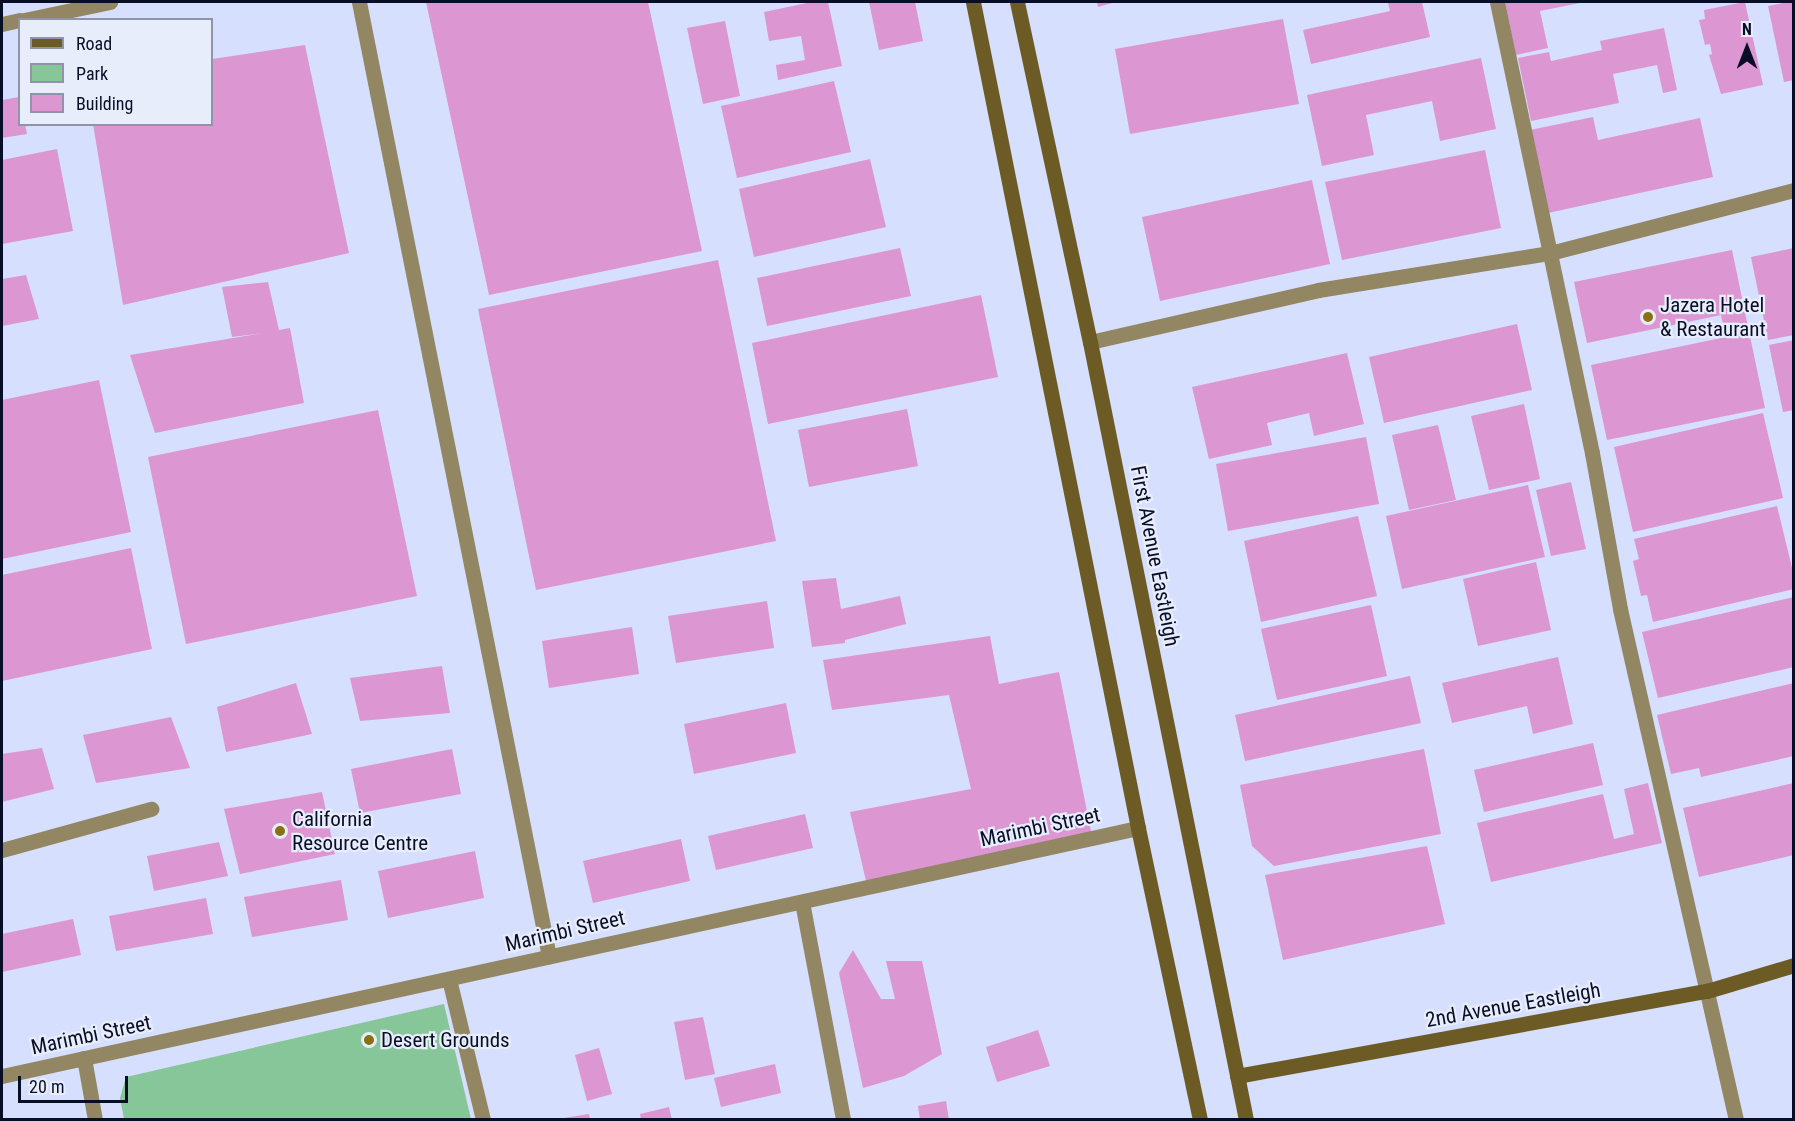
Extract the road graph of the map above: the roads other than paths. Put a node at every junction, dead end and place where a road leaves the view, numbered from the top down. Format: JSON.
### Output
{"nodes":[{"id":1,"x":110,"y":2,"type":"edge"},
{"id":2,"x":359,"y":2,"type":"edge"},
{"id":3,"x":973,"y":2,"type":"edge"},
{"id":4,"x":1017,"y":2,"type":"edge"},
{"id":5,"x":1497,"y":2,"type":"edge"},
{"id":6,"x":32,"y":18,"type":"edge"},
{"id":7,"x":18,"y":21,"type":"edge"},
{"id":8,"x":2,"y":24,"type":"edge"},
{"id":9,"x":1794,"y":190,"type":"edge"},
{"id":10,"x":1550,"y":253,"type":"junction"},
{"id":11,"x":1090,"y":342,"type":"junction"},
{"id":12,"x":151,"y":809,"type":"dead end"},
{"id":13,"x":1138,"y":828,"type":"junction"},
{"id":14,"x":2,"y":850,"type":"edge"},
{"id":15,"x":802,"y":902,"type":"junction"},
{"id":16,"x":549,"y":956,"type":"junction"},
{"id":17,"x":1794,"y":965,"type":"edge"},
{"id":18,"x":449,"y":979,"type":"junction"},
{"id":19,"x":1707,"y":992,"type":"junction"},
{"id":20,"x":84,"y":1058,"type":"junction"},
{"id":21,"x":2,"y":1076,"type":"edge"},
{"id":22,"x":1237,"y":1076,"type":"junction"},
{"id":23,"x":95,"y":1119,"type":"edge"},
{"id":24,"x":483,"y":1119,"type":"edge"},
{"id":25,"x":843,"y":1119,"type":"edge"},
{"id":26,"x":1200,"y":1119,"type":"edge"},
{"id":27,"x":1246,"y":1119,"type":"edge"},
{"id":28,"x":1736,"y":1119,"type":"edge"}],
"edges":[{"from":1,"to":6,"type":"street"},
{"from":2,"to":16,"type":"street"},
{"from":3,"to":13,"type":"main road"},
{"from":4,"to":11,"type":"main road","name":"First Avenue Eastleigh"},
{"from":5,"to":10,"type":"street"},
{"from":7,"to":8,"type":"street"},
{"from":9,"to":10,"type":"street"},
{"from":10,"to":11,"type":"street"},
{"from":10,"to":19,"type":"street"},
{"from":11,"to":22,"type":"main road","name":"First Avenue Eastleigh"},
{"from":12,"to":14,"type":"street"},
{"from":13,"to":15,"type":"street","name":"Marimbi Street"},
{"from":13,"to":26,"type":"main road"},
{"from":15,"to":16,"type":"street","name":"Marimbi Street"},
{"from":15,"to":25,"type":"street"},
{"from":16,"to":18,"type":"street","name":"Marimbi Street"},
{"from":17,"to":19,"type":"main road","name":"2nd Avenue Eastleigh"},
{"from":18,"to":20,"type":"street","name":"Marimbi Street"},
{"from":18,"to":24,"type":"street"},
{"from":19,"to":22,"type":"main road","name":"2nd Avenue Eastleigh"},
{"from":19,"to":28,"type":"street"},
{"from":20,"to":21,"type":"street","name":"Marimbi Street"},
{"from":20,"to":23,"type":"street"},
{"from":22,"to":27,"type":"main road","name":"First Avenue Eastleigh"}]}
